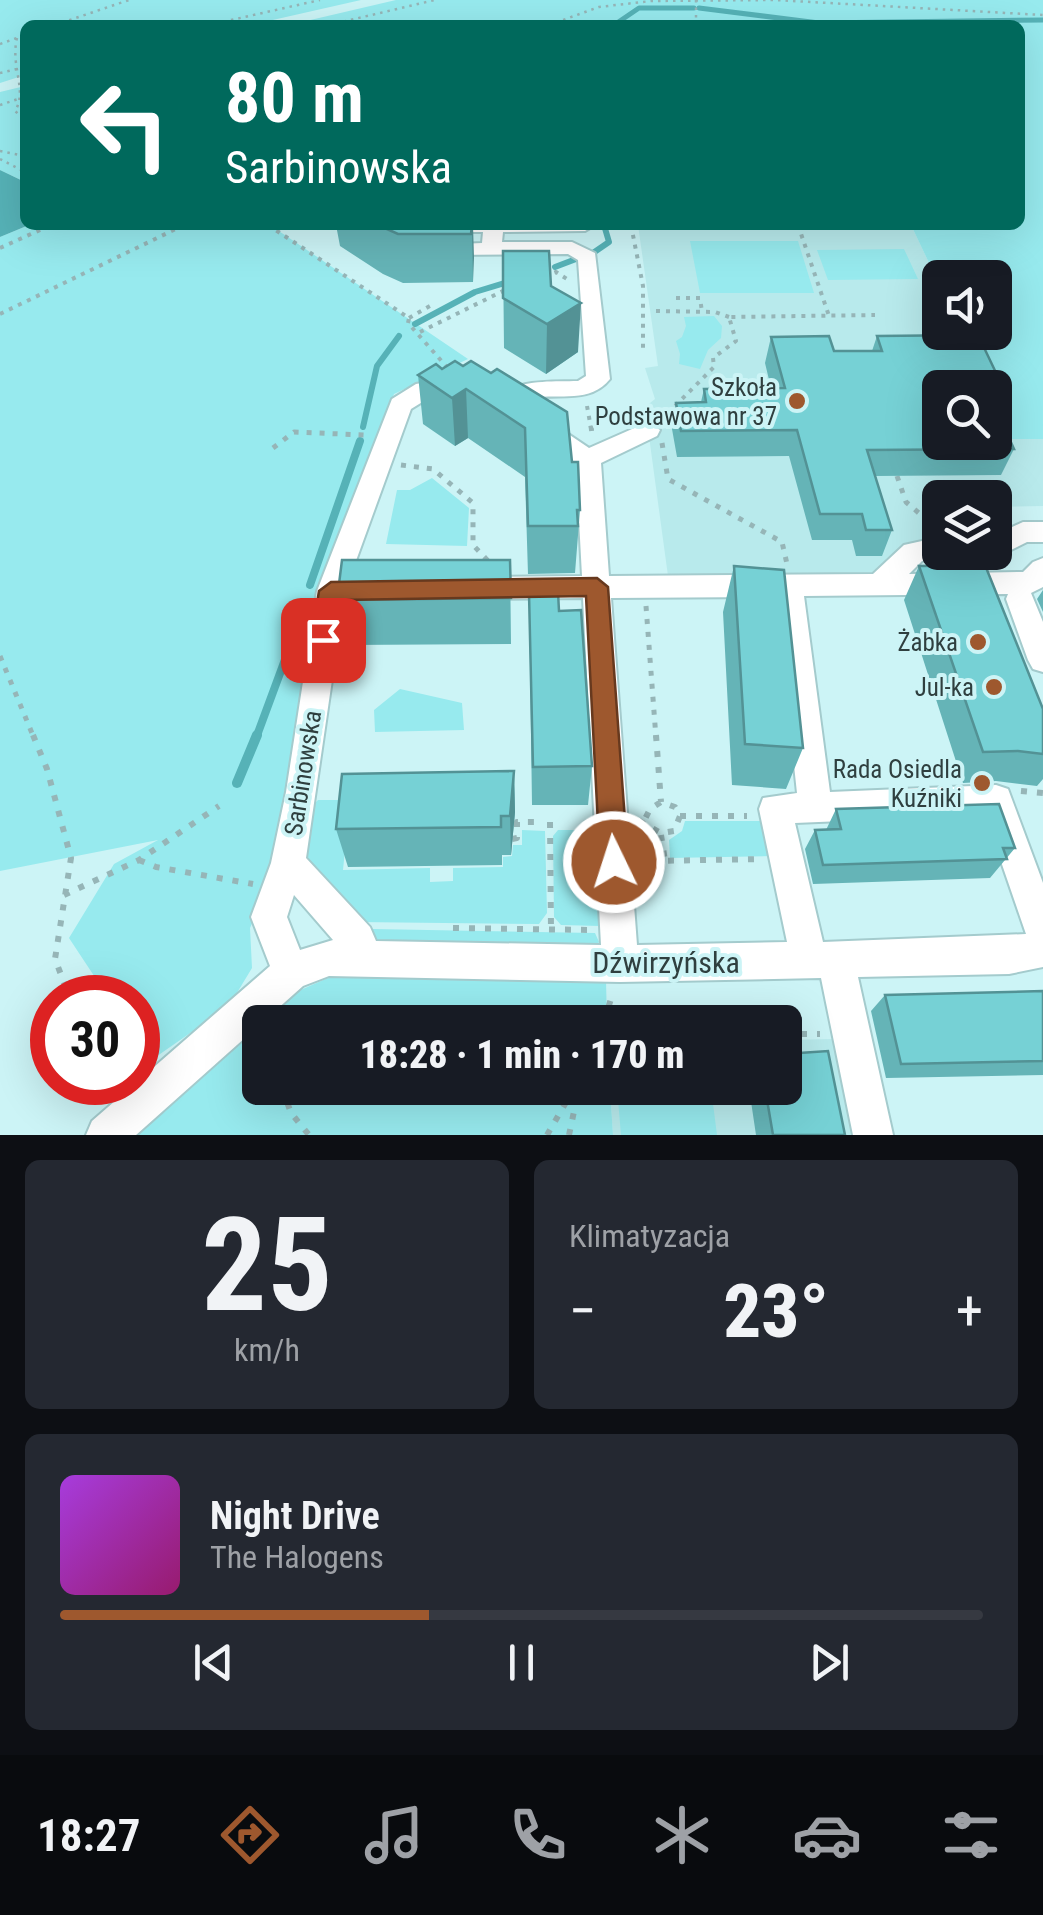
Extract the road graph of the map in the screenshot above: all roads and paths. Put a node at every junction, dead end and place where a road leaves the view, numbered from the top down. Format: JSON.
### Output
{"nodes":[{"id":1,"x":129,"y":0,"type":"edge"},
{"id":2,"x":320,"y":0,"type":"edge"},
{"id":3,"x":435,"y":0,"type":"edge"},
{"id":4,"x":696,"y":0,"type":"edge"},
{"id":5,"x":1043,"y":15,"type":"edge"},
{"id":6,"x":70,"y":20,"type":"edge"},
{"id":7,"x":231,"y":20,"type":"edge"},
{"id":8,"x":350,"y":20,"type":"edge"},
{"id":9,"x":564,"y":20,"type":"edge"},
{"id":10,"x":20,"y":37,"type":"edge"},
{"id":11,"x":16,"y":38,"type":"junction"},
{"id":12,"x":0,"y":44,"type":"edge"},
{"id":13,"x":20,"y":69,"type":"edge"},
{"id":14,"x":12,"y":70,"type":"junction"},
{"id":15,"x":0,"y":73,"type":"edge"},
{"id":16,"x":18,"y":76,"type":"joint"},
{"id":17,"x":20,"y":81,"type":"edge"},
{"id":18,"x":40,"y":230,"type":"edge"},
{"id":19,"x":174,"y":230,"type":"edge"},
{"id":20,"x":276,"y":230,"type":"edge"},
{"id":21,"x":442,"y":230,"type":"edge"},
{"id":22,"x":547,"y":230,"type":"edge"},
{"id":23,"x":633,"y":230,"type":"edge"},
{"id":24,"x":800,"y":230,"type":"edge"},
{"id":25,"x":493,"y":237,"type":"edge"},
{"id":26,"x":0,"y":248,"type":"edge"},
{"id":27,"x":445,"y":249,"type":"edge"},
{"id":28,"x":543,"y":277,"type":"edge"},
{"id":29,"x":517,"y":285,"type":"edge"},
{"id":30,"x":571,"y":287,"type":"dead end"},
{"id":31,"x":676,"y":298,"type":"dead end"},
{"id":32,"x":430,"y":306,"type":"dead end"},
{"id":33,"x":656,"y":311,"type":"dead end"},
{"id":34,"x":702,"y":312,"type":"junction"},
{"id":35,"x":0,"y":314,"type":"edge"},
{"id":36,"x":829,"y":316,"type":"junction"},
{"id":37,"x":875,"y":316,"type":"dead end"},
{"id":38,"x":729,"y":317,"type":"junction"},
{"id":39,"x":410,"y":318,"type":"junction"},
{"id":40,"x":420,"y":332,"type":"junction"},
{"id":41,"x":643,"y":348,"type":"dead end"},
{"id":42,"x":460,"y":384,"type":"junction"},
{"id":43,"x":583,"y":388,"type":"junction"},
{"id":44,"x":504,"y":403,"type":"junction"},
{"id":45,"x":648,"y":430,"type":"dead end"},
{"id":46,"x":386,"y":444,"type":"junction"},
{"id":47,"x":274,"y":448,"type":"dead end"},
{"id":48,"x":592,"y":458,"type":"junction"},
{"id":49,"x":898,"y":476,"type":"dead end"},
{"id":50,"x":922,"y":516,"type":"edge"},
{"id":51,"x":1043,"y":532,"type":"edge"},
{"id":52,"x":1012,"y":538,"type":"edge"},
{"id":53,"x":922,"y":551,"type":"edge"},
{"id":54,"x":1043,"y":569,"type":"edge"},
{"id":55,"x":789,"y":580,"type":"junction"},
{"id":56,"x":880,"y":585,"type":"junction"},
{"id":57,"x":597,"y":587,"type":"junction"},
{"id":58,"x":644,"y":587,"type":"junction"},
{"id":59,"x":454,"y":588,"type":"edge"},
{"id":60,"x":507,"y":588,"type":"junction"},
{"id":61,"x":364,"y":590,"type":"edge"},
{"id":62,"x":331,"y":591,"type":"junction"},
{"id":63,"x":986,"y":599,"type":"edge"},
{"id":64,"x":0,"y":656,"type":"edge"},
{"id":65,"x":1043,"y":660,"type":"edge"},
{"id":66,"x":661,"y":802,"type":"junction"},
{"id":67,"x":815,"y":805,"type":"junction"},
{"id":68,"x":220,"y":806,"type":"dead end"},
{"id":69,"x":680,"y":816,"type":"junction"},
{"id":70,"x":777,"y":816,"type":"junction"},
{"id":71,"x":644,"y":821,"type":"junction"},
{"id":72,"x":611,"y":822,"type":"junction"},
{"id":73,"x":661,"y":834,"type":"junction"},
{"id":74,"x":512,"y":838,"type":"edge"},
{"id":75,"x":786,"y":858,"type":"junction"},
{"id":76,"x":139,"y":860,"type":"junction"},
{"id":77,"x":665,"y":861,"type":"junction"},
{"id":78,"x":614,"y":862,"type":"junction"},
{"id":79,"x":284,"y":876,"type":"junction"},
{"id":80,"x":64,"y":895,"type":"junction"},
{"id":81,"x":438,"y":927,"type":"dead end"},
{"id":82,"x":551,"y":929,"type":"junction"},
{"id":83,"x":1043,"y":932,"type":"edge"},
{"id":84,"x":619,"y":947,"type":"junction"},
{"id":85,"x":1043,"y":950,"type":"edge"},
{"id":86,"x":364,"y":956,"type":"junction"},
{"id":87,"x":822,"y":960,"type":"junction"},
{"id":88,"x":291,"y":972,"type":"junction"},
{"id":89,"x":61,"y":975,"type":"edge"},
{"id":90,"x":802,"y":1034,"type":"edge"},
{"id":91,"x":838,"y":1034,"type":"dead end"},
{"id":92,"x":288,"y":1105,"type":"edge"},
{"id":93,"x":564,"y":1105,"type":"edge"},
{"id":94,"x":575,"y":1105,"type":"edge"},
{"id":95,"x":106,"y":1135,"type":"edge"},
{"id":96,"x":309,"y":1135,"type":"edge"},
{"id":97,"x":547,"y":1135,"type":"edge"},
{"id":98,"x":569,"y":1135,"type":"edge"},
{"id":99,"x":873,"y":1135,"type":"edge"}],
"edges":[{"from":1,"to":6,"type":"path"},
{"from":2,"to":7,"type":"path"},
{"from":3,"to":8,"type":"path"},
{"from":4,"to":5,"type":"path"},
{"from":4,"to":9,"type":"path"},
{"from":10,"to":11,"type":"path"},
{"from":11,"to":12,"type":"path"},
{"from":11,"to":14,"type":"path"},
{"from":13,"to":14,"type":"path"},
{"from":14,"to":15,"type":"path"},
{"from":14,"to":16,"type":"path"},
{"from":16,"to":17,"type":"path"},
{"from":18,"to":26,"type":"path"},
{"from":19,"to":35,"type":"path"},
{"from":20,"to":39,"type":"path"},
{"from":21,"to":25,"type":"street"},
{"from":22,"to":25,"type":"street"},
{"from":23,"to":41,"type":"path"},
{"from":24,"to":36,"type":"path"},
{"from":25,"to":27,"type":"street"},
{"from":25,"to":43,"type":"street"},
{"from":28,"to":30,"type":"path"},
{"from":29,"to":40,"type":"path"},
{"from":31,"to":34,"type":"path"},
{"from":32,"to":39,"type":"path"},
{"from":33,"to":34,"type":"path"},
{"from":34,"to":38,"type":"path"},
{"from":36,"to":37,"type":"path"},
{"from":36,"to":38,"type":"path"},
{"from":38,"to":55,"type":"path"},
{"from":39,"to":40,"type":"path"},
{"from":40,"to":42,"type":"path"},
{"from":42,"to":44,"type":"street"},
{"from":42,"to":46,"type":"street","name":"Sarbinowska"},
{"from":43,"to":44,"type":"street"},
{"from":43,"to":48,"type":"path"},
{"from":44,"to":48,"type":"street"},
{"from":45,"to":48,"type":"street"},
{"from":46,"to":47,"type":"path"},
{"from":46,"to":60,"type":"path"},
{"from":46,"to":62,"type":"street","name":"Sarbinowska"},
{"from":48,"to":57,"type":"street"},
{"from":49,"to":50,"type":"path"},
{"from":51,"to":52,"type":"street"},
{"from":53,"to":56,"type":"street"},
{"from":54,"to":56,"type":"street"},
{"from":55,"to":56,"type":"street"},
{"from":55,"to":58,"type":"street"},
{"from":55,"to":67,"type":"street"},
{"from":57,"to":58,"type":"street"},
{"from":57,"to":60,"type":"street"},
{"from":57,"to":72,"type":"street"},
{"from":58,"to":66,"type":"path"},
{"from":59,"to":60,"type":"street"},
{"from":61,"to":62,"type":"street"},
{"from":62,"to":79,"type":"street","name":"Sarbinowska"},
{"from":63,"to":65,"type":"street"},
{"from":64,"to":80,"type":"path"},
{"from":66,"to":69,"type":"path"},
{"from":66,"to":71,"type":"path"},
{"from":67,"to":70,"type":"street"},
{"from":67,"to":83,"type":"street"},
{"from":68,"to":76,"type":"path"},
{"from":69,"to":70,"type":"path"},
{"from":69,"to":73,"type":"path"},
{"from":70,"to":75,"type":"street"},
{"from":71,"to":72,"type":"path"},
{"from":71,"to":73,"type":"path"},
{"from":72,"to":78,"type":"street"},
{"from":73,"to":77,"type":"path"},
{"from":74,"to":82,"type":"path"},
{"from":75,"to":77,"type":"path"},
{"from":75,"to":87,"type":"street"},
{"from":76,"to":79,"type":"path"},
{"from":76,"to":80,"type":"path"},
{"from":77,"to":78,"type":"path"},
{"from":78,"to":84,"type":"street"},
{"from":79,"to":86,"type":"street"},
{"from":79,"to":88,"type":"street","name":"Sarbinowska"},
{"from":80,"to":89,"type":"path"},
{"from":81,"to":82,"type":"path"},
{"from":82,"to":84,"type":"path"},
{"from":84,"to":86,"type":"street","name":"Dźwirzyńska"},
{"from":84,"to":87,"type":"street","name":"Dźwirzyńska"},
{"from":85,"to":87,"type":"street","name":"Dźwirzyńska"},
{"from":86,"to":88,"type":"street","name":"Dźwirzyńska"},
{"from":87,"to":99,"type":"street"},
{"from":88,"to":95,"type":"street"},
{"from":90,"to":91,"type":"path"},
{"from":92,"to":96,"type":"path"},
{"from":93,"to":97,"type":"path"},
{"from":94,"to":98,"type":"path"}]}
